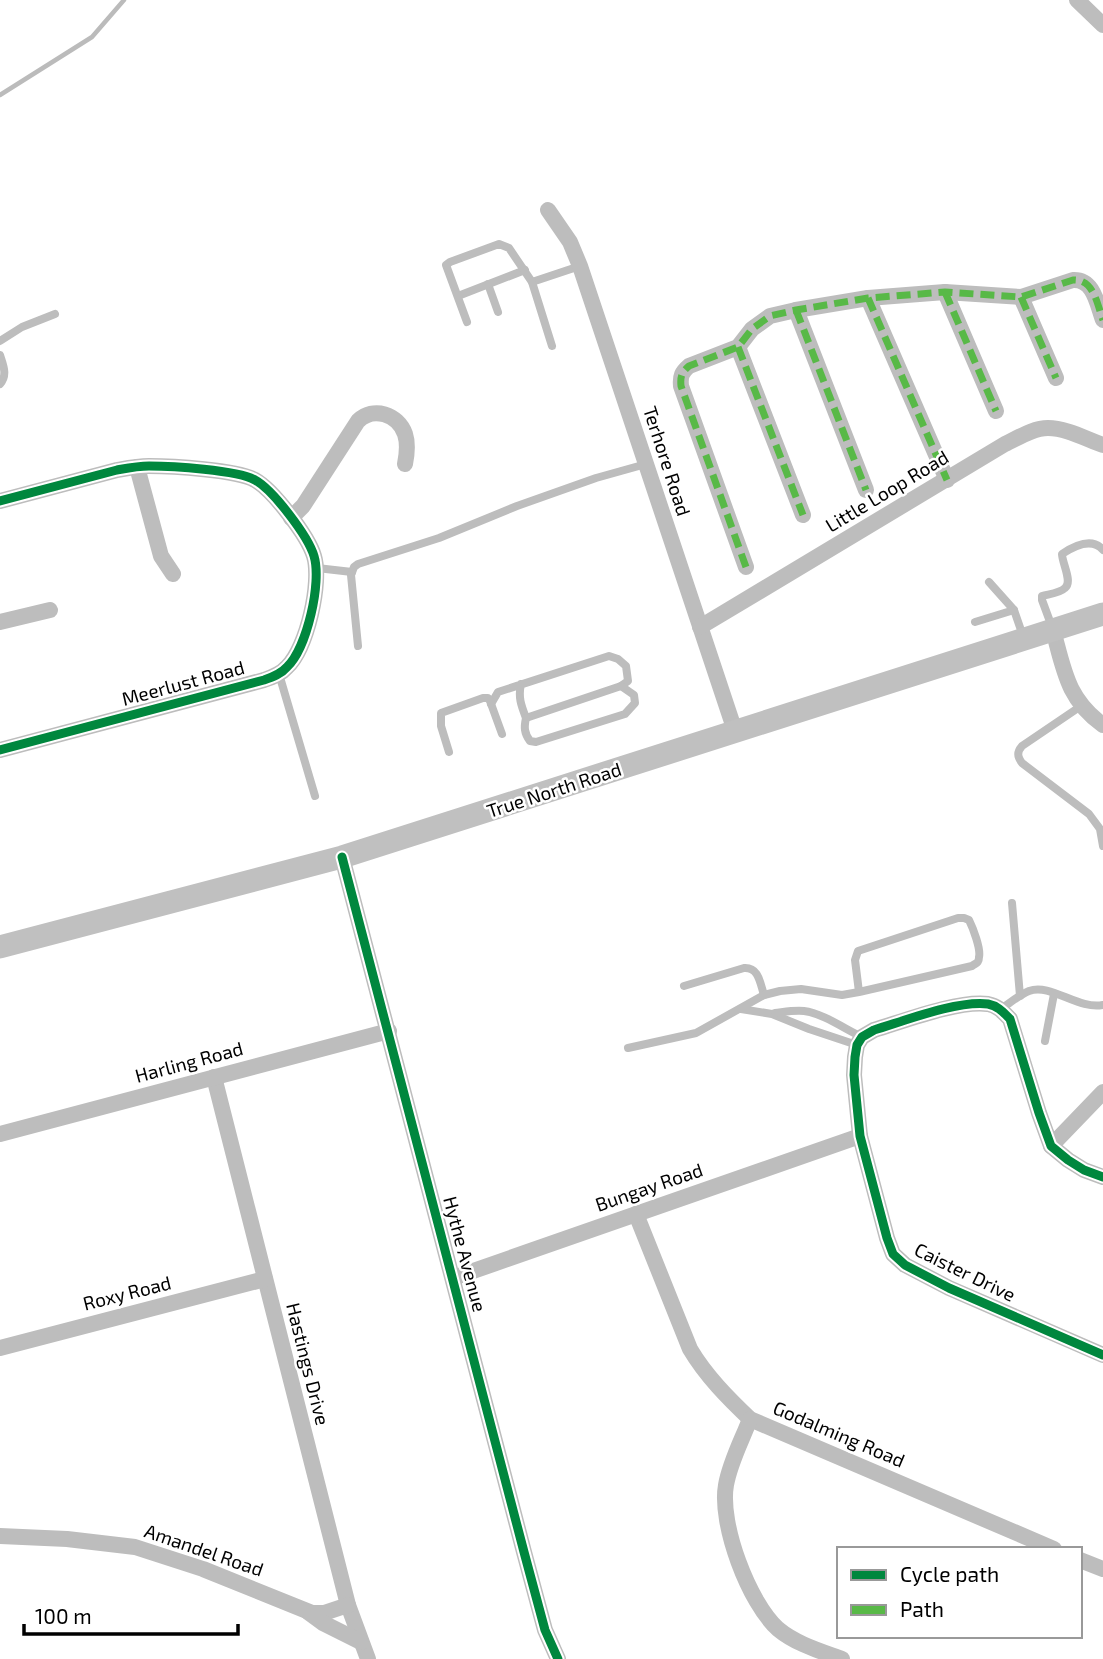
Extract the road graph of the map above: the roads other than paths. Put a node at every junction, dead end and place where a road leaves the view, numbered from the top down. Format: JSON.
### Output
{"nodes":[{"id":1,"x":1077,"y":0,"type":"edge"},
{"id":2,"x":1103,"y":25,"type":"edge"},
{"id":3,"x":548,"y":211,"type":"dead end"},
{"id":4,"x":580,"y":266,"type":"junction"},
{"id":5,"x":525,"y":270,"type":"junction"},
{"id":6,"x":533,"y":282,"type":"junction"},
{"id":7,"x":488,"y":284,"type":"junction"},
{"id":8,"x":945,"y":292,"type":"junction"},
{"id":9,"x":457,"y":296,"type":"junction"},
{"id":10,"x":1021,"y":296,"type":"junction"},
{"id":11,"x":868,"y":298,"type":"junction"},
{"id":12,"x":796,"y":310,"type":"junction"},
{"id":13,"x":498,"y":312,"type":"dead end"},
{"id":14,"x":55,"y":313,"type":"dead end"},
{"id":15,"x":1103,"y":320,"type":"edge"},
{"id":16,"x":467,"y":323,"type":"dead end"},
{"id":17,"x":0,"y":341,"type":"edge"},
{"id":18,"x":552,"y":346,"type":"dead end"},
{"id":19,"x":738,"y":347,"type":"junction"},
{"id":20,"x":0,"y":355,"type":"edge"},
{"id":21,"x":1056,"y":378,"type":"dead end"},
{"id":22,"x":0,"y":384,"type":"edge"},
{"id":23,"x":996,"y":411,"type":"dead end"},
{"id":24,"x":1103,"y":445,"type":"edge"},
{"id":25,"x":405,"y":464,"type":"dead end"},
{"id":26,"x":646,"y":464,"type":"junction"},
{"id":27,"x":137,"y":467,"type":"junction"},
{"id":28,"x":947,"y":480,"type":"junction"},
{"id":29,"x":866,"y":490,"type":"dead end"},
{"id":30,"x":0,"y":501,"type":"edge"},
{"id":31,"x":803,"y":515,"type":"dead end"},
{"id":32,"x":291,"y":518,"type":"junction"},
{"id":33,"x":1103,"y":550,"type":"edge"},
{"id":34,"x":746,"y":567,"type":"dead end"},
{"id":35,"x":317,"y":568,"type":"junction"},
{"id":36,"x":352,"y":572,"type":"junction"},
{"id":37,"x":173,"y":574,"type":"dead end"},
{"id":38,"x":989,"y":582,"type":"dead end"},
{"id":39,"x":50,"y":610,"type":"dead end"},
{"id":40,"x":1014,"y":610,"type":"junction"},
{"id":41,"x":1103,"y":614,"type":"edge"},
{"id":42,"x":0,"y":622,"type":"edge"},
{"id":43,"x":975,"y":622,"type":"dead end"},
{"id":44,"x":700,"y":627,"type":"junction"},
{"id":45,"x":1053,"y":630,"type":"junction"},
{"id":46,"x":1024,"y":639,"type":"junction"},
{"id":47,"x":358,"y":646,"type":"dead end"},
{"id":48,"x":279,"y":674,"type":"junction"},
{"id":49,"x":521,"y":684,"type":"junction"},
{"id":50,"x":621,"y":686,"type":"junction"},
{"id":51,"x":491,"y":704,"type":"junction"},
{"id":52,"x":1081,"y":706,"type":"junction"},
{"id":53,"x":526,"y":718,"type":"junction"},
{"id":54,"x":1103,"y":725,"type":"edge"},
{"id":55,"x":735,"y":731,"type":"junction"},
{"id":56,"x":502,"y":734,"type":"dead end"},
{"id":57,"x":0,"y":750,"type":"edge"},
{"id":58,"x":449,"y":752,"type":"dead end"},
{"id":59,"x":315,"y":796,"type":"dead end"},
{"id":60,"x":1103,"y":846,"type":"edge"},
{"id":61,"x":342,"y":857,"type":"junction"},
{"id":62,"x":1012,"y":903,"type":"dead end"},
{"id":63,"x":0,"y":947,"type":"edge"},
{"id":64,"x":684,"y":986,"type":"dead end"},
{"id":65,"x":859,"y":992,"type":"junction"},
{"id":66,"x":1054,"y":994,"type":"junction"},
{"id":67,"x":764,"y":995,"type":"junction"},
{"id":68,"x":1020,"y":996,"type":"junction"},
{"id":69,"x":1103,"y":1005,"type":"edge"},
{"id":70,"x":741,"y":1009,"type":"junction"},
{"id":71,"x":1001,"y":1009,"type":"junction"},
{"id":72,"x":772,"y":1014,"type":"junction"},
{"id":73,"x":389,"y":1031,"type":"junction"},
{"id":74,"x":860,"y":1041,"type":"junction"},
{"id":75,"x":1045,"y":1041,"type":"dead end"},
{"id":76,"x":628,"y":1048,"type":"dead end"},
{"id":77,"x":214,"y":1077,"type":"junction"},
{"id":78,"x":1103,"y":1093,"type":"edge"},
{"id":79,"x":0,"y":1134,"type":"edge"},
{"id":80,"x":860,"y":1136,"type":"junction"},
{"id":81,"x":1051,"y":1146,"type":"junction"},
{"id":82,"x":1103,"y":1177,"type":"edge"},
{"id":83,"x":636,"y":1214,"type":"junction"},
{"id":84,"x":453,"y":1278,"type":"junction"},
{"id":85,"x":264,"y":1279,"type":"junction"},
{"id":86,"x":0,"y":1348,"type":"edge"},
{"id":87,"x":1103,"y":1355,"type":"edge"},
{"id":88,"x":750,"y":1419,"type":"junction"},
{"id":89,"x":0,"y":1535,"type":"edge"},
{"id":90,"x":1049,"y":1547,"type":"edge"},
{"id":91,"x":1082,"y":1561,"type":"edge"},
{"id":92,"x":1103,"y":1569,"type":"edge"},
{"id":93,"x":348,"y":1605,"type":"junction"},
{"id":94,"x":307,"y":1611,"type":"junction"},
{"id":95,"x":361,"y":1642,"type":"junction"},
{"id":96,"x":368,"y":1659,"type":"edge"},
{"id":97,"x":557,"y":1659,"type":"edge"},
{"id":98,"x":842,"y":1659,"type":"edge"}],
"edges":[{"from":1,"to":2,"type":"street"},
{"from":3,"to":4,"type":"street","name":"Terhore Road"},
{"from":4,"to":6,"type":"lane"},
{"from":4,"to":26,"type":"street","name":"Terhore Road"},
{"from":5,"to":6,"type":"lane"},
{"from":5,"to":7,"type":"lane"},
{"from":5,"to":9,"type":"lane"},
{"from":6,"to":18,"type":"lane"},
{"from":7,"to":9,"type":"lane"},
{"from":7,"to":13,"type":"lane"},
{"from":8,"to":10,"type":"street"},
{"from":8,"to":11,"type":"street"},
{"from":8,"to":23,"type":"street"},
{"from":9,"to":16,"type":"lane"},
{"from":10,"to":15,"type":"street"},
{"from":10,"to":21,"type":"street"},
{"from":11,"to":12,"type":"street"},
{"from":11,"to":28,"type":"street"},
{"from":12,"to":19,"type":"street"},
{"from":12,"to":29,"type":"street"},
{"from":14,"to":17,"type":"lane"},
{"from":19,"to":31,"type":"street"},
{"from":19,"to":34,"type":"street"},
{"from":20,"to":22,"type":"lane"},
{"from":24,"to":28,"type":"street","name":"Little Loop Road"},
{"from":25,"to":32,"type":"street"},
{"from":26,"to":36,"type":"lane"},
{"from":26,"to":44,"type":"street","name":"Terhore Road"},
{"from":27,"to":30,"type":"street"},
{"from":27,"to":32,"type":"street"},
{"from":27,"to":37,"type":"street"},
{"from":28,"to":44,"type":"street","name":"Little Loop Road"},
{"from":32,"to":35,"type":"street"},
{"from":33,"to":45,"type":"lane"},
{"from":35,"to":36,"type":"lane"},
{"from":35,"to":48,"type":"street"},
{"from":36,"to":47,"type":"lane"},
{"from":38,"to":40,"type":"lane"},
{"from":39,"to":42,"type":"street"},
{"from":40,"to":43,"type":"lane"},
{"from":40,"to":46,"type":"lane"},
{"from":41,"to":45,"type":"main road","name":"True North Road"},
{"from":44,"to":55,"type":"street","name":"Terhore Road"},
{"from":45,"to":46,"type":"main road","name":"True North Road"},
{"from":45,"to":52,"type":"street"},
{"from":46,"to":55,"type":"main road","name":"True North Road"},
{"from":48,"to":57,"type":"street","name":"Meerlust Road"},
{"from":48,"to":59,"type":"lane"},
{"from":49,"to":50,"type":"lane"},
{"from":49,"to":51,"type":"lane"},
{"from":49,"to":53,"type":"lane"},
{"from":50,"to":53,"type":"lane"},
{"from":50,"to":53,"type":"lane"},
{"from":51,"to":56,"type":"lane"},
{"from":51,"to":58,"type":"lane"},
{"from":52,"to":54,"type":"street"},
{"from":52,"to":60,"type":"lane"},
{"from":55,"to":61,"type":"main road","name":"True North Road"},
{"from":61,"to":63,"type":"main road","name":"True North Road"},
{"from":61,"to":73,"type":"street","name":"Hythe Avenue"},
{"from":62,"to":68,"type":"lane"},
{"from":64,"to":67,"type":"lane"},
{"from":65,"to":65,"type":"lane"},
{"from":65,"to":67,"type":"lane"},
{"from":66,"to":68,"type":"lane"},
{"from":66,"to":69,"type":"lane"},
{"from":66,"to":75,"type":"lane"},
{"from":67,"to":70,"type":"lane"},
{"from":68,"to":71,"type":"lane"},
{"from":70,"to":72,"type":"lane"},
{"from":70,"to":76,"type":"lane"},
{"from":71,"to":74,"type":"street"},
{"from":71,"to":81,"type":"street"},
{"from":72,"to":74,"type":"lane"},
{"from":72,"to":74,"type":"lane"},
{"from":73,"to":77,"type":"street","name":"Harling Road"},
{"from":73,"to":84,"type":"street","name":"Hythe Avenue"},
{"from":74,"to":80,"type":"street","name":"Caister Drive"},
{"from":77,"to":79,"type":"street","name":"Harling Road"},
{"from":77,"to":85,"type":"street","name":"Hastings Drive"},
{"from":78,"to":81,"type":"street"},
{"from":80,"to":83,"type":"street","name":"Bungay Road"},
{"from":80,"to":87,"type":"street","name":"Caister Drive"},
{"from":81,"to":82,"type":"street"},
{"from":83,"to":84,"type":"street","name":"Bungay Road"},
{"from":83,"to":88,"type":"street","name":"Godalming Road"},
{"from":84,"to":97,"type":"street","name":"Hythe Avenue"},
{"from":85,"to":86,"type":"street","name":"Roxy Road"},
{"from":85,"to":93,"type":"street","name":"Hastings Drive"},
{"from":88,"to":90,"type":"street","name":"Godalming Road"},
{"from":88,"to":98,"type":"street"},
{"from":89,"to":94,"type":"street","name":"Amandel Road"},
{"from":91,"to":92,"type":"street"},
{"from":93,"to":94,"type":"street","name":"Amandel Road"},
{"from":93,"to":95,"type":"street","name":"Hastings Drive"},
{"from":94,"to":95,"type":"street"},
{"from":95,"to":96,"type":"street","name":"Hastings Drive"}]}
